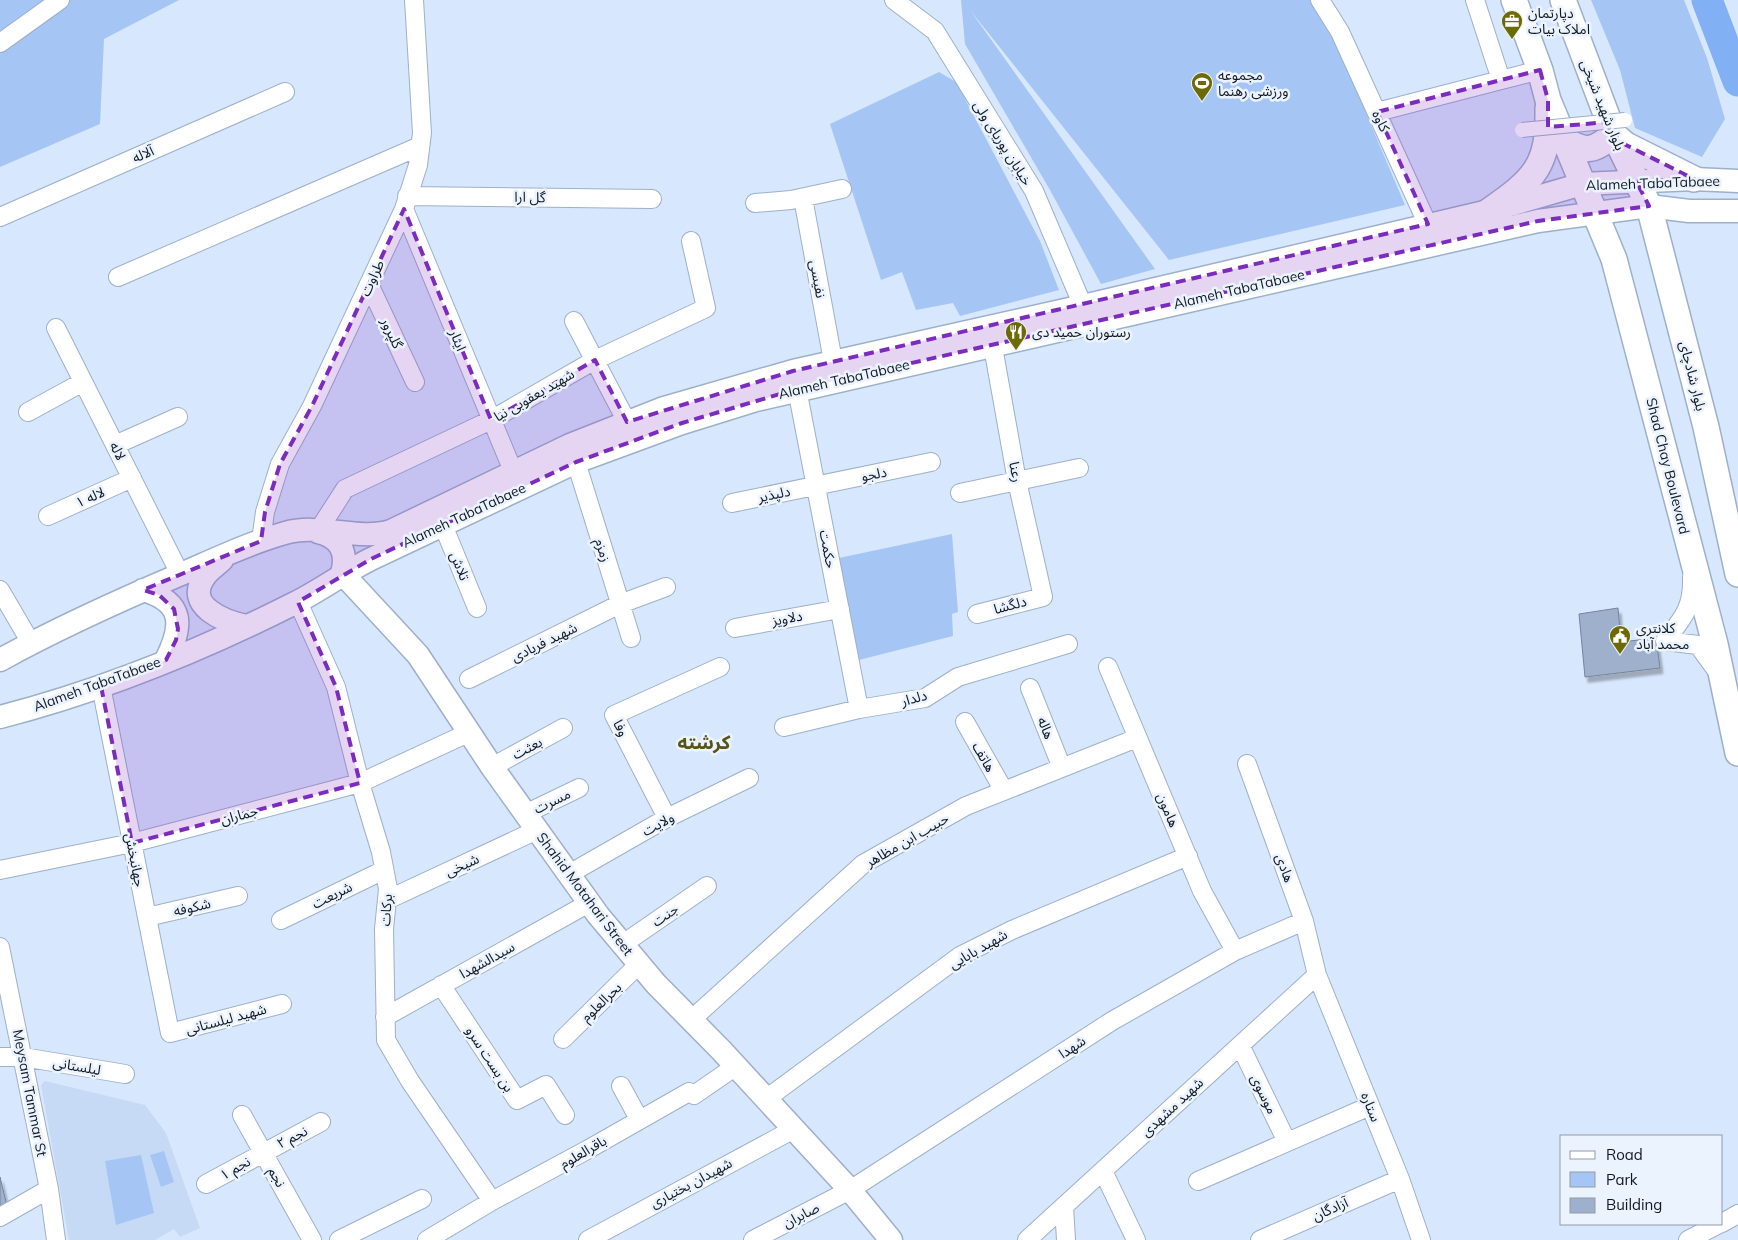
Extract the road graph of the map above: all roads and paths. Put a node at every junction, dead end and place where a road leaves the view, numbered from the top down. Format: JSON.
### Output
{"nodes":[{"id":1,"x":60,"y":0,"type":"edge"},
{"id":2,"x":414,"y":0,"type":"edge"},
{"id":3,"x":894,"y":0,"type":"edge"},
{"id":4,"x":1320,"y":0,"type":"edge"},
{"id":5,"x":1475,"y":0,"type":"edge"},
{"id":6,"x":1514,"y":0,"type":"edge"},
{"id":7,"x":1563,"y":0,"type":"edge"},
{"id":8,"x":0,"y":43,"type":"edge"},
{"id":9,"x":1540,"y":70,"type":"junction"},
{"id":10,"x":1501,"y":80,"type":"junction"},
{"id":11,"x":285,"y":92,"type":"dead end"},
{"id":12,"x":1548,"y":100,"type":"junction"},
{"id":13,"x":1377,"y":112,"type":"junction"},
{"id":14,"x":1619,"y":128,"type":"junction"},
{"id":15,"x":1522,"y":130,"type":"dead end"},
{"id":16,"x":1565,"y":140,"type":"junction"},
{"id":17,"x":420,"y":146,"type":"junction"},
{"id":18,"x":1694,"y":179,"type":"junction"},
{"id":19,"x":1636,"y":181,"type":"junction"},
{"id":20,"x":1738,"y":181,"type":"edge"},
{"id":21,"x":1582,"y":184,"type":"junction"},
{"id":22,"x":842,"y":189,"type":"dead end"},
{"id":23,"x":803,"y":198,"type":"junction"},
{"id":24,"x":652,"y":200,"type":"dead end"},
{"id":25,"x":406,"y":202,"type":"junction"},
{"id":26,"x":755,"y":203,"type":"dead end"},
{"id":27,"x":1649,"y":206,"type":"junction"},
{"id":28,"x":1489,"y":210,"type":"junction"},
{"id":29,"x":1738,"y":211,"type":"edge"},
{"id":30,"x":1594,"y":212,"type":"junction"},
{"id":31,"x":0,"y":216,"type":"edge"},
{"id":32,"x":1432,"y":234,"type":"junction"},
{"id":33,"x":691,"y":241,"type":"dead end"},
{"id":34,"x":118,"y":277,"type":"dead end"},
{"id":35,"x":369,"y":284,"type":"junction"},
{"id":36,"x":1083,"y":306,"type":"junction"},
{"id":37,"x":574,"y":321,"type":"dead end"},
{"id":38,"x":56,"y":328,"type":"dead end"},
{"id":39,"x":991,"y":337,"type":"junction"},
{"id":40,"x":595,"y":360,"type":"junction"},
{"id":41,"x":836,"y":370,"type":"junction"},
{"id":42,"x":795,"y":380,"type":"junction"},
{"id":43,"x":83,"y":382,"type":"junction"},
{"id":44,"x":415,"y":382,"type":"dead end"},
{"id":45,"x":28,"y":412,"type":"dead end"},
{"id":46,"x":178,"y":417,"type":"dead end"},
{"id":47,"x":491,"y":420,"type":"junction"},
{"id":48,"x":630,"y":431,"type":"junction"},
{"id":49,"x":115,"y":445,"type":"junction"},
{"id":50,"x":573,"y":453,"type":"junction"},
{"id":51,"x":932,"y":462,"type":"dead end"},
{"id":52,"x":1079,"y":468,"type":"dead end"},
{"id":53,"x":132,"y":478,"type":"junction"},
{"id":54,"x":516,"y":480,"type":"junction"},
{"id":55,"x":1018,"y":482,"type":"junction"},
{"id":56,"x":816,"y":486,"type":"junction"},
{"id":57,"x":960,"y":493,"type":"dead end"},
{"id":58,"x":732,"y":503,"type":"dead end"},
{"id":59,"x":48,"y":516,"type":"dead end"},
{"id":60,"x":443,"y":525,"type":"junction"},
{"id":61,"x":318,"y":532,"type":"junction"},
{"id":62,"x":261,"y":541,"type":"junction"},
{"id":63,"x":231,"y":552,"type":"junction"},
{"id":64,"x":1691,"y":559,"type":"junction"},
{"id":65,"x":342,"y":573,"type":"junction"},
{"id":66,"x":180,"y":574,"type":"junction"},
{"id":67,"x":1738,"y":574,"type":"edge"},
{"id":68,"x":666,"y":587,"type":"dead end"},
{"id":69,"x":0,"y":590,"type":"edge"},
{"id":70,"x":143,"y":590,"type":"junction"},
{"id":71,"x":1044,"y":596,"type":"joint"},
{"id":72,"x":298,"y":602,"type":"junction"},
{"id":73,"x":620,"y":604,"type":"junction"},
{"id":74,"x":477,"y":608,"type":"dead end"},
{"id":75,"x":840,"y":609,"type":"junction"},
{"id":76,"x":977,"y":614,"type":"dead end"},
{"id":77,"x":247,"y":626,"type":"junction"},
{"id":78,"x":735,"y":628,"type":"dead end"},
{"id":79,"x":631,"y":638,"type":"dead end"},
{"id":80,"x":32,"y":643,"type":"junction"},
{"id":81,"x":1068,"y":644,"type":"dead end"},
{"id":82,"x":0,"y":660,"type":"edge"},
{"id":83,"x":166,"y":660,"type":"junction"},
{"id":84,"x":720,"y":667,"type":"dead end"},
{"id":85,"x":1108,"y":667,"type":"dead end"},
{"id":86,"x":1722,"y":678,"type":"junction"},
{"id":87,"x":469,"y":679,"type":"dead end"},
{"id":88,"x":100,"y":686,"type":"junction"},
{"id":89,"x":1030,"y":688,"type":"dead end"},
{"id":90,"x":859,"y":709,"type":"junction"},
{"id":91,"x":0,"y":717,"type":"edge"},
{"id":92,"x":965,"y":722,"type":"dead end"},
{"id":93,"x":563,"y":728,"type":"dead end"},
{"id":94,"x":784,"y":728,"type":"dead end"},
{"id":95,"x":468,"y":733,"type":"junction"},
{"id":96,"x":1137,"y":738,"type":"junction"},
{"id":97,"x":1738,"y":753,"type":"edge"},
{"id":98,"x":1247,"y":764,"type":"dead end"},
{"id":99,"x":492,"y":767,"type":"junction"},
{"id":100,"x":1062,"y":768,"type":"junction"},
{"id":101,"x":749,"y":778,"type":"dead end"},
{"id":102,"x":360,"y":783,"type":"junction"},
{"id":103,"x":579,"y":788,"type":"dead end"},
{"id":104,"x":1004,"y":791,"type":"junction"},
{"id":105,"x":667,"y":818,"type":"junction"},
{"id":106,"x":531,"y":822,"type":"junction"},
{"id":107,"x":132,"y":843,"type":"junction"},
{"id":108,"x":1188,"y":856,"type":"junction"},
{"id":109,"x":0,"y":870,"type":"edge"},
{"id":110,"x":384,"y":870,"type":"junction"},
{"id":111,"x":568,"y":874,"type":"junction"},
{"id":112,"x":707,"y":886,"type":"dead end"},
{"id":113,"x":238,"y":896,"type":"dead end"},
{"id":114,"x":387,"y":900,"type":"junction"},
{"id":115,"x":589,"y":903,"type":"junction"},
{"id":116,"x":147,"y":917,"type":"junction"},
{"id":117,"x":281,"y":920,"type":"dead end"},
{"id":118,"x":1304,"y":921,"type":"junction"},
{"id":119,"x":622,"y":944,"type":"junction"},
{"id":120,"x":0,"y":946,"type":"edge"},
{"id":121,"x":1235,"y":951,"type":"junction"},
{"id":122,"x":640,"y":964,"type":"junction"},
{"id":123,"x":1317,"y":975,"type":"junction"},
{"id":124,"x":441,"y":985,"type":"junction"},
{"id":125,"x":282,"y":1004,"type":"dead end"},
{"id":126,"x":385,"y":1017,"type":"junction"},
{"id":127,"x":691,"y":1020,"type":"junction"},
{"id":128,"x":170,"y":1033,"type":"joint"},
{"id":129,"x":563,"y":1039,"type":"dead end"},
{"id":130,"x":1240,"y":1045,"type":"junction"},
{"id":131,"x":0,"y":1057,"type":"edge"},
{"id":132,"x":23,"y":1057,"type":"junction"},
{"id":133,"x":736,"y":1066,"type":"junction"},
{"id":134,"x":125,"y":1074,"type":"dead end"},
{"id":135,"x":621,"y":1086,"type":"dead end"},
{"id":136,"x":766,"y":1099,"type":"junction"},
{"id":137,"x":1370,"y":1106,"type":"junction"},
{"id":138,"x":242,"y":1115,"type":"dead end"},
{"id":139,"x":565,"y":1116,"type":"dead end"},
{"id":140,"x":639,"y":1119,"type":"junction"},
{"id":141,"x":321,"y":1122,"type":"dead end"},
{"id":142,"x":794,"y":1129,"type":"junction"},
{"id":143,"x":1287,"y":1142,"type":"junction"},
{"id":144,"x":263,"y":1152,"type":"junction"},
{"id":145,"x":1102,"y":1171,"type":"junction"},
{"id":146,"x":1400,"y":1178,"type":"junction"},
{"id":147,"x":1198,"y":1181,"type":"dead end"},
{"id":148,"x":206,"y":1184,"type":"dead end"},
{"id":149,"x":49,"y":1189,"type":"junction"},
{"id":150,"x":850,"y":1190,"type":"junction"},
{"id":151,"x":422,"y":1199,"type":"dead end"},
{"id":152,"x":492,"y":1201,"type":"junction"},
{"id":153,"x":1064,"y":1206,"type":"junction"},
{"id":154,"x":1738,"y":1214,"type":"edge"},
{"id":155,"x":0,"y":1217,"type":"edge"},
{"id":156,"x":1723,"y":1222,"type":"edge"},
{"id":157,"x":1717,"y":1225,"type":"edge"},
{"id":158,"x":56,"y":1240,"type":"edge"},
{"id":159,"x":312,"y":1240,"type":"edge"},
{"id":160,"x":340,"y":1240,"type":"edge"},
{"id":161,"x":427,"y":1240,"type":"edge"},
{"id":162,"x":588,"y":1240,"type":"edge"},
{"id":163,"x":753,"y":1240,"type":"edge"},
{"id":164,"x":891,"y":1240,"type":"edge"},
{"id":165,"x":1027,"y":1240,"type":"edge"},
{"id":166,"x":1066,"y":1240,"type":"edge"},
{"id":167,"x":1136,"y":1240,"type":"edge"},
{"id":168,"x":1260,"y":1240,"type":"edge"},
{"id":169,"x":1420,"y":1240,"type":"edge"},
{"id":170,"x":1688,"y":1240,"type":"edge"}],
"edges":[{"from":1,"to":8,"type":"street"},
{"from":2,"to":17,"type":"street","name":"طراوت"},
{"from":3,"to":36,"type":"street","name":"خیابان پوریای ولی"},
{"from":4,"to":13,"type":"street","name":"کاوه"},
{"from":5,"to":10,"type":"street"},
{"from":6,"to":9,"type":"main road"},
{"from":7,"to":14,"type":"main road","name":"بلوار شهید شیخی"},
{"from":9,"to":10,"type":"street"},
{"from":9,"to":12,"type":"main road"},
{"from":10,"to":13,"type":"street"},
{"from":11,"to":31,"type":"street","name":"آلاله"},
{"from":12,"to":16,"type":"main road"},
{"from":12,"to":28,"type":"main road"},
{"from":13,"to":32,"type":"street","name":"کاوه"},
{"from":14,"to":15,"type":"street","bridge":true},
{"from":14,"to":16,"type":"main road"},
{"from":14,"to":18,"type":"main road"},
{"from":14,"to":19,"type":"main road","name":"بلوار شهید شیخی"},
{"from":16,"to":21,"type":"main road"},
{"from":17,"to":25,"type":"street","name":"طراوت"},
{"from":17,"to":34,"type":"street"},
{"from":18,"to":19,"type":"street","name":"Alameh TabaTabaee"},
{"from":18,"to":20,"type":"street","name":"Alameh TabaTabaee"},
{"from":19,"to":21,"type":"street","name":"Alameh TabaTabaee"},
{"from":19,"to":27,"type":"main road","name":"بلوار شادچای"},
{"from":21,"to":28,"type":"street","name":"Alameh TabaTabaee"},
{"from":21,"to":30,"type":"main road","name":"Shad Chay Boulevard"},
{"from":22,"to":23,"type":"street"},
{"from":23,"to":26,"type":"street"},
{"from":23,"to":41,"type":"street","name":"نفیسی"},
{"from":24,"to":25,"type":"street","name":"گل ارا"},
{"from":25,"to":35,"type":"street","name":"طراوت"},
{"from":25,"to":47,"type":"street","name":"ایثار"},
{"from":27,"to":29,"type":"street","name":"Alameh TabaTabaee"},
{"from":27,"to":30,"type":"street","name":"Alameh TabaTabaee"},
{"from":27,"to":67,"type":"main road","name":"بلوار شادچای"},
{"from":28,"to":32,"type":"street","name":"Alameh TabaTabaee"},
{"from":30,"to":32,"type":"street","name":"Alameh TabaTabaee"},
{"from":30,"to":64,"type":"main road","name":"Shad Chay Boulevard"},
{"from":32,"to":36,"type":"street","name":"Alameh TabaTabaee"},
{"from":32,"to":39,"type":"street","name":"Alameh TabaTabaee"},
{"from":33,"to":40,"type":"street","name":"شهید یعقوبی نیا"},
{"from":35,"to":44,"type":"street","name":"گلپرور"},
{"from":35,"to":62,"type":"street","name":"طراوت"},
{"from":36,"to":39,"type":"street","name":"Alameh TabaTabaee"},
{"from":37,"to":40,"type":"street"},
{"from":38,"to":43,"type":"street","name":"لاله"},
{"from":39,"to":41,"type":"street","name":"Alameh TabaTabaee"},
{"from":39,"to":55,"type":"street","name":"رعنا"},
{"from":40,"to":47,"type":"street","name":"شهید یعقوبی نیا"},
{"from":40,"to":48,"type":"street"},
{"from":41,"to":42,"type":"street","name":"Alameh TabaTabaee"},
{"from":42,"to":48,"type":"street","name":"Alameh TabaTabaee"},
{"from":42,"to":56,"type":"street","name":"حکمت"},
{"from":43,"to":45,"type":"street"},
{"from":43,"to":49,"type":"street","name":"لاله"},
{"from":46,"to":49,"type":"street"},
{"from":47,"to":54,"type":"street","name":"ایثار"},
{"from":47,"to":61,"type":"street","name":"شهید یعقوبی نیا"},
{"from":48,"to":50,"type":"street","name":"Alameh TabaTabaee"},
{"from":49,"to":53,"type":"street","name":"لاله"},
{"from":50,"to":54,"type":"street","name":"Alameh TabaTabaee"},
{"from":50,"to":73,"type":"street","name":"زمزم"},
{"from":51,"to":56,"type":"street","name":"دلجو"},
{"from":52,"to":55,"type":"street"},
{"from":53,"to":59,"type":"street","name":"لاله ۱"},
{"from":53,"to":66,"type":"street","name":"لاله"},
{"from":54,"to":60,"type":"street","name":"Alameh TabaTabaee"},
{"from":54,"to":61,"type":"street","name":"Alameh TabaTabaee"},
{"from":55,"to":57,"type":"street"},
{"from":55,"to":71,"type":"street","name":"رعنا"},
{"from":56,"to":58,"type":"street","name":"دلپذیر"},
{"from":56,"to":75,"type":"street","name":"حکمت"},
{"from":60,"to":65,"type":"street","name":"Alameh TabaTabaee"},
{"from":60,"to":74,"type":"street","name":"تلاش"},
{"from":61,"to":62,"type":"street","name":"Alameh TabaTabaee"},
{"from":61,"to":65,"type":"street"},
{"from":62,"to":63,"type":"street","name":"Alameh TabaTabaee"},
{"from":63,"to":66,"type":"street","name":"Alameh TabaTabaee"},
{"from":63,"to":77,"type":"street"},
{"from":64,"to":86,"type":"main road","name":"Shad Chay Boulevard"},
{"from":64,"to":86,"type":"street"},
{"from":65,"to":72,"type":"street","name":"Alameh TabaTabaee"},
{"from":65,"to":95,"type":"street","name":"Shahid Motahari Street"},
{"from":66,"to":70,"type":"street","name":"Alameh TabaTabaee"},
{"from":68,"to":73,"type":"street","name":"شهید فریادی"},
{"from":69,"to":80,"type":"street"},
{"from":70,"to":80,"type":"street","name":"Alameh TabaTabaee"},
{"from":70,"to":83,"type":"street"},
{"from":71,"to":76,"type":"street","name":"دلگشا"},
{"from":72,"to":77,"type":"street","name":"Alameh TabaTabaee"},
{"from":72,"to":102,"type":"street","name":"برکات"},
{"from":73,"to":79,"type":"street","name":"زمزم"},
{"from":73,"to":87,"type":"street","name":"شهید فریادی"},
{"from":75,"to":78,"type":"street","name":"دلاویز"},
{"from":75,"to":90,"type":"street","name":"حکمت"},
{"from":77,"to":83,"type":"street","name":"Alameh TabaTabaee"},
{"from":80,"to":82,"type":"street","name":"Alameh TabaTabaee"},
{"from":81,"to":90,"type":"street","name":"دلدار"},
{"from":83,"to":88,"type":"street","name":"Alameh TabaTabaee"},
{"from":84,"to":105,"type":"street","name":"وفا"},
{"from":85,"to":96,"type":"street","name":"هامون"},
{"from":86,"to":97,"type":"main road","name":"Shad Chay Boulevard"},
{"from":88,"to":91,"type":"street","name":"Alameh TabaTabaee"},
{"from":88,"to":107,"type":"street","name":"جهانبخش"},
{"from":89,"to":100,"type":"street","name":"هاله"},
{"from":90,"to":94,"type":"street","name":"دلدار"},
{"from":92,"to":104,"type":"street","name":"هاتف"},
{"from":93,"to":99,"type":"street","name":"بعثت"},
{"from":95,"to":99,"type":"street","name":"Shahid Motahari Street"},
{"from":95,"to":102,"type":"street","name":"جماران"},
{"from":96,"to":100,"type":"street","name":"حبیب ابن مظاهر"},
{"from":96,"to":108,"type":"street","name":"هامون"},
{"from":98,"to":118,"type":"street","name":"هادی"},
{"from":99,"to":106,"type":"street","name":"Shahid Motahari Street"},
{"from":100,"to":104,"type":"street","name":"حبیب ابن مظاهر"},
{"from":101,"to":105,"type":"street","name":"ولایت"},
{"from":102,"to":107,"type":"street","name":"جماران"},
{"from":102,"to":110,"type":"street","name":"برکات"},
{"from":103,"to":106,"type":"street","name":"مسرت"},
{"from":104,"to":127,"type":"street","name":"حبیب ابن مظاهر"},
{"from":105,"to":111,"type":"street","name":"ولایت"},
{"from":106,"to":111,"type":"street","name":"Shahid Motahari Street"},
{"from":106,"to":114,"type":"street","name":"شیخی"},
{"from":107,"to":109,"type":"street","name":"جماران"},
{"from":107,"to":116,"type":"street","name":"جهانبخش"},
{"from":108,"to":121,"type":"street","name":"هامون"},
{"from":108,"to":136,"type":"street","name":"شهید بابایی"},
{"from":110,"to":114,"type":"street","name":"برکات"},
{"from":110,"to":117,"type":"street","name":"شریعت"},
{"from":111,"to":115,"type":"street","name":"Shahid Motahari Street"},
{"from":112,"to":119,"type":"street","name":"جنت"},
{"from":113,"to":116,"type":"street","name":"شکوفه"},
{"from":114,"to":126,"type":"street","name":"برکات"},
{"from":115,"to":119,"type":"street","name":"Shahid Motahari Street"},
{"from":115,"to":124,"type":"street","name":"سیدالشهدا"},
{"from":116,"to":128,"type":"street","name":"جهانبخش"},
{"from":118,"to":121,"type":"street","name":"شهدا"},
{"from":118,"to":123,"type":"street","name":"هادی"},
{"from":119,"to":122,"type":"street","name":"Shahid Motahari Street"},
{"from":120,"to":132,"type":"street","name":"Meysam Tammar St"},
{"from":121,"to":150,"type":"street","name":"شهدا"},
{"from":122,"to":127,"type":"street","name":"Shahid Motahari Street"},
{"from":122,"to":129,"type":"street","name":"بحرالعلوم"},
{"from":123,"to":130,"type":"street","name":"شهید مشهدی"},
{"from":123,"to":137,"type":"street","name":"ستاره"},
{"from":124,"to":126,"type":"street","name":"سیدالشهدا"},
{"from":124,"to":139,"type":"street","name":"بن بست سرو"},
{"from":125,"to":128,"type":"street","name":"شهید لیلستانی"},
{"from":126,"to":152,"type":"street","name":"برکات"},
{"from":127,"to":133,"type":"street","name":"Shahid Motahari Street"},
{"from":130,"to":143,"type":"street","name":"موسوی"},
{"from":130,"to":145,"type":"street","name":"شهید مشهدی"},
{"from":131,"to":132,"type":"street","name":"لیلستانی"},
{"from":132,"to":134,"type":"street","name":"لیلستانی"},
{"from":132,"to":149,"type":"street","name":"Meysam Tammar St"},
{"from":133,"to":136,"type":"street","name":"Shahid Motahari Street"},
{"from":133,"to":140,"type":"street","name":"باقرالعلوم"},
{"from":135,"to":140,"type":"street"},
{"from":136,"to":142,"type":"street","name":"Shahid Motahari Street"},
{"from":137,"to":143,"type":"street"},
{"from":137,"to":146,"type":"street","name":"ستاره"},
{"from":138,"to":144,"type":"street","name":"نجم"},
{"from":140,"to":152,"type":"street","name":"باقرالعلوم"},
{"from":141,"to":144,"type":"street","name":"نجم ۲"},
{"from":142,"to":150,"type":"street","name":"Shahid Motahari Street"},
{"from":142,"to":162,"type":"street","name":"شهیدان بختیاری"},
{"from":143,"to":147,"type":"street"},
{"from":144,"to":148,"type":"street","name":"نجم ۱"},
{"from":144,"to":159,"type":"street","name":"نجم"},
{"from":145,"to":153,"type":"street","name":"شهید مشهدی"},
{"from":145,"to":167,"type":"street"},
{"from":146,"to":168,"type":"street","name":"آزادگان"},
{"from":146,"to":169,"type":"street","name":"ستاره"},
{"from":149,"to":155,"type":"street"},
{"from":149,"to":158,"type":"street","name":"Meysam Tammar St"},
{"from":150,"to":163,"type":"street","name":"صابران"},
{"from":150,"to":164,"type":"street","name":"Shahid Motahari Street"},
{"from":151,"to":160,"type":"street"},
{"from":152,"to":161,"type":"street","name":"باقرالعلوم"},
{"from":153,"to":165,"type":"street","name":"شهید مشهدی"},
{"from":153,"to":166,"type":"street"},
{"from":154,"to":156,"type":"street"},
{"from":157,"to":170,"type":"street"}]}
